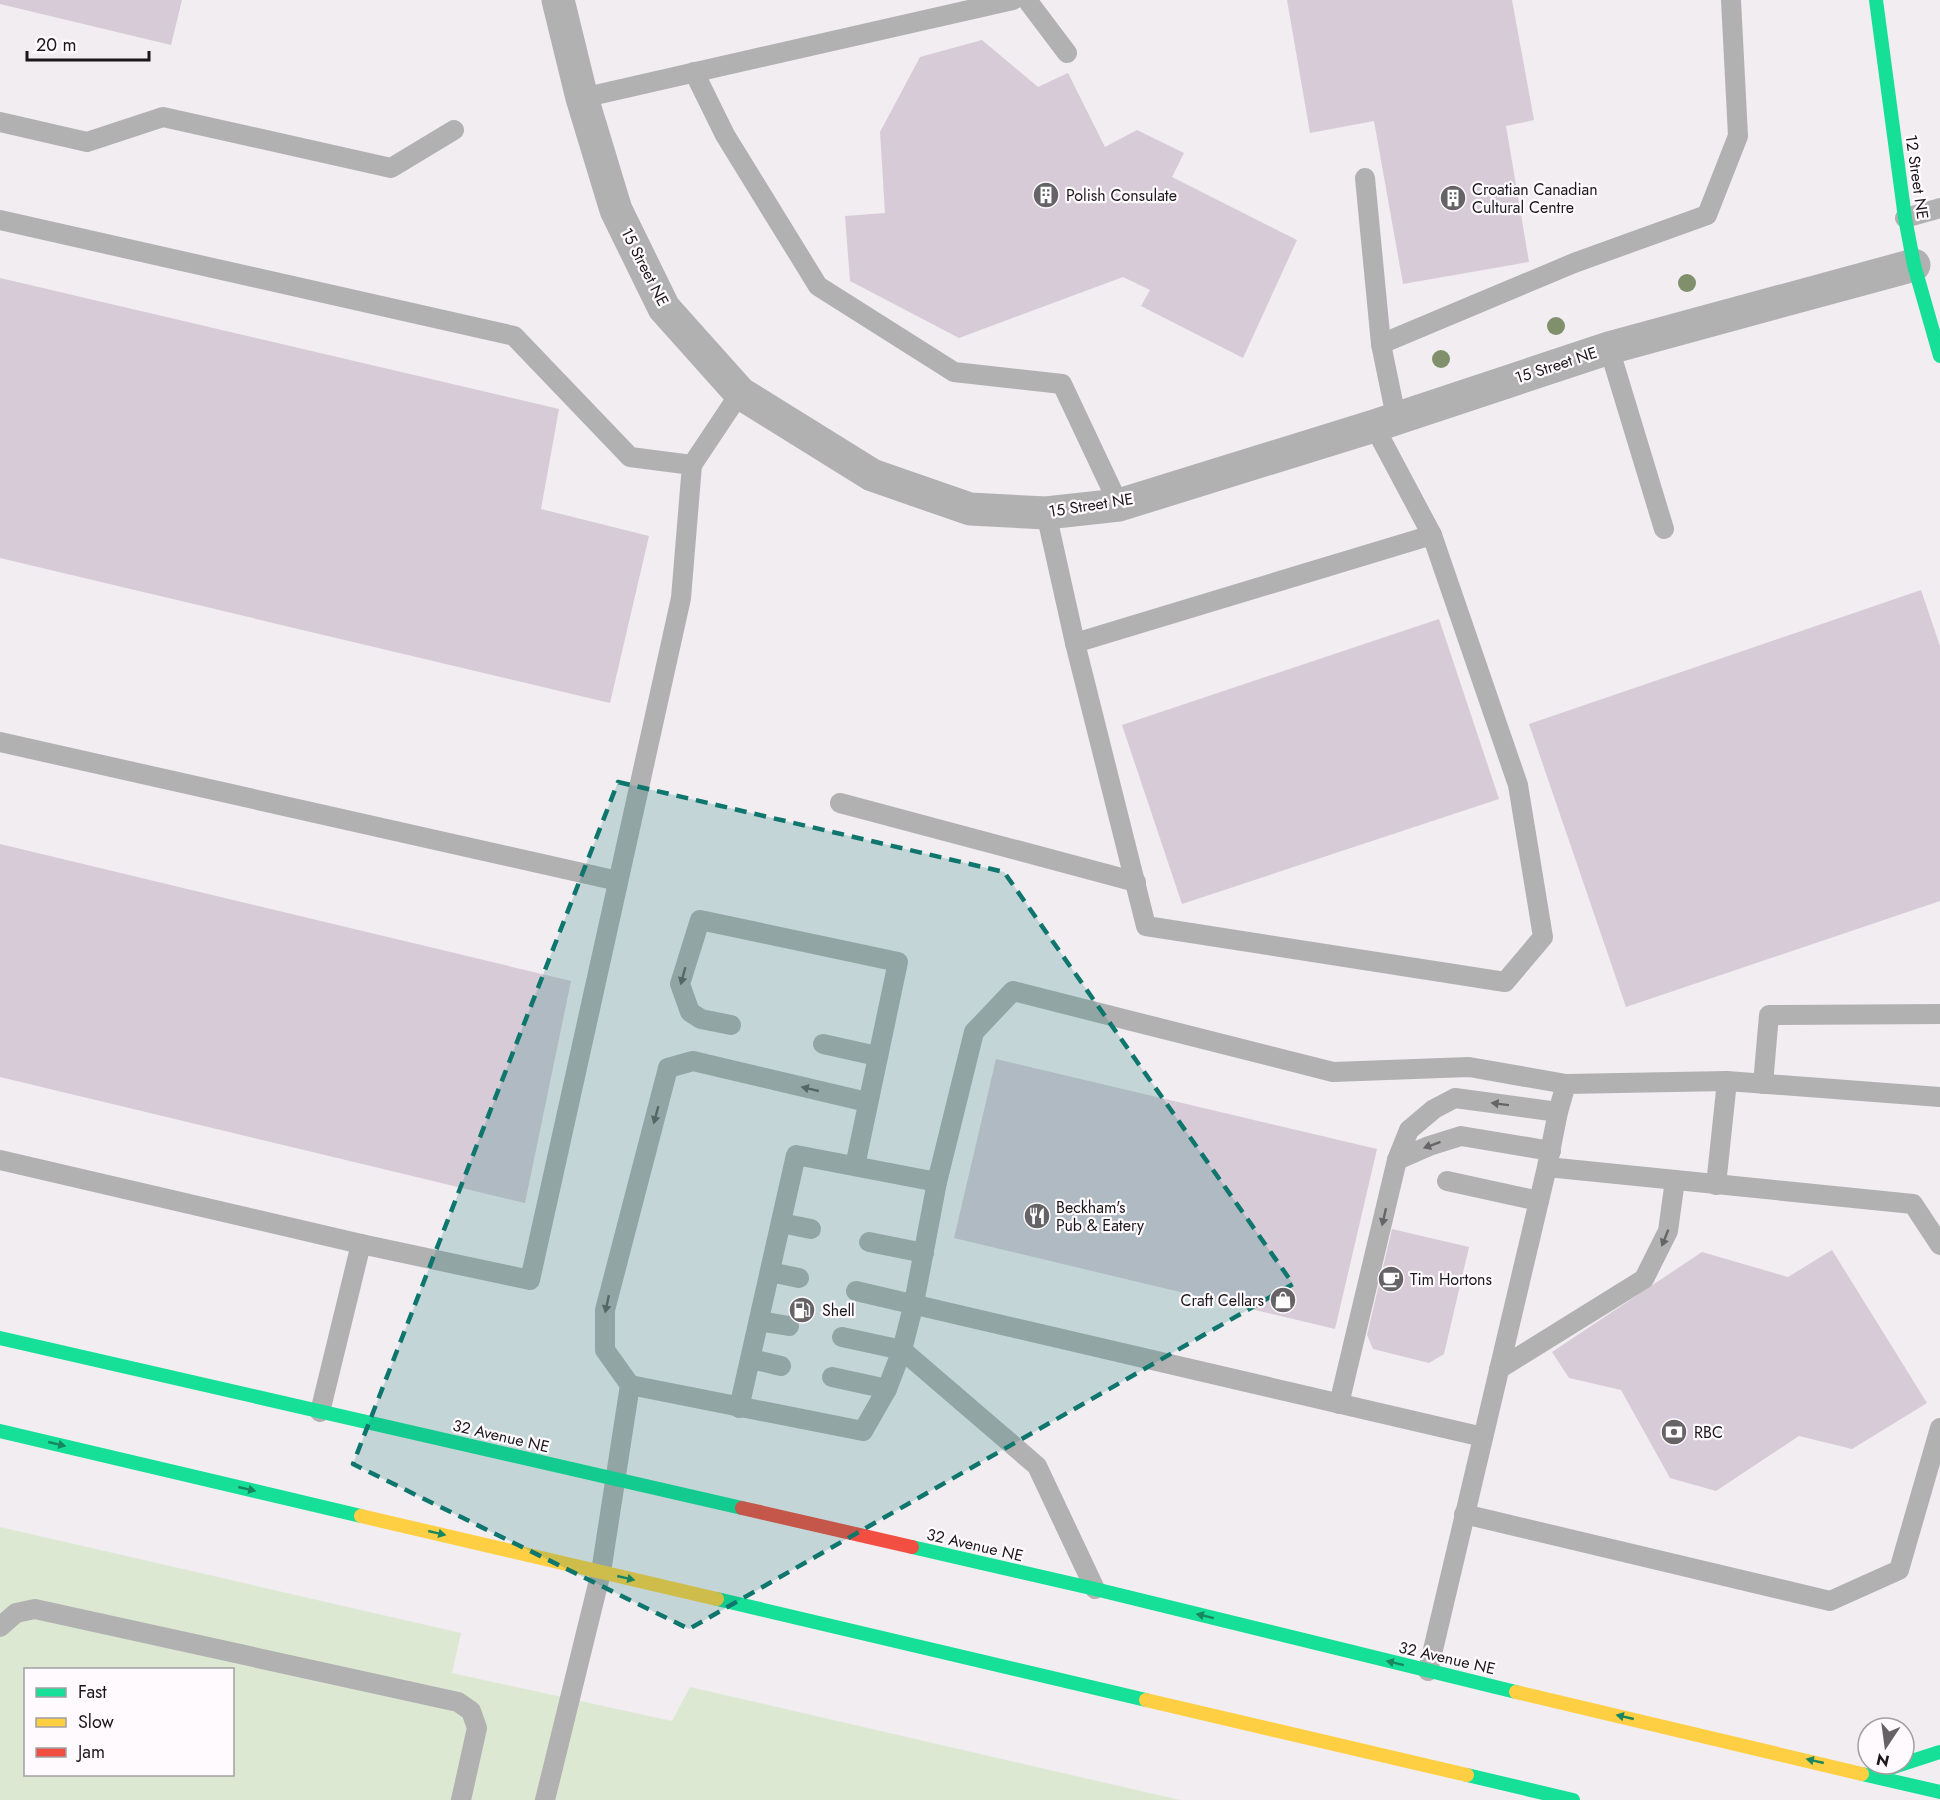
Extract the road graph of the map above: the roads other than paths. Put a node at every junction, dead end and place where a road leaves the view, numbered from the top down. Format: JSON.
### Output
{"nodes":[{"id":1,"x":558,"y":0,"type":"edge"},
{"id":2,"x":1013,"y":0,"type":"edge"},
{"id":3,"x":1027,"y":0,"type":"edge"},
{"id":4,"x":1731,"y":0,"type":"edge"},
{"id":5,"x":1876,"y":0,"type":"edge"},
{"id":6,"x":1067,"y":53,"type":"dead end"},
{"id":7,"x":694,"y":72,"type":"junction"},
{"id":8,"x":582,"y":98,"type":"junction"},
{"id":9,"x":0,"y":122,"type":"edge"},
{"id":10,"x":454,"y":130,"type":"dead end"},
{"id":11,"x":1365,"y":178,"type":"dead end"},
{"id":12,"x":1940,"y":208,"type":"edge"},
{"id":13,"x":1905,"y":218,"type":"junction"},
{"id":14,"x":0,"y":220,"type":"edge"},
{"id":15,"x":1914,"y":265,"type":"junction"},
{"id":16,"x":1381,"y":344,"type":"junction"},
{"id":17,"x":1609,"y":348,"type":"junction"},
{"id":18,"x":1940,"y":356,"type":"edge"},
{"id":19,"x":740,"y":393,"type":"junction"},
{"id":20,"x":1385,"y":422,"type":"junction"},
{"id":21,"x":692,"y":465,"type":"junction"},
{"id":22,"x":1119,"y":505,"type":"junction"},
{"id":23,"x":1046,"y":513,"type":"junction"},
{"id":24,"x":1664,"y":529,"type":"dead end"},
{"id":25,"x":1432,"y":535,"type":"junction"},
{"id":26,"x":1075,"y":643,"type":"junction"},
{"id":27,"x":0,"y":742,"type":"edge"},
{"id":28,"x":840,"y":803,"type":"dead end"},
{"id":29,"x":618,"y":881,"type":"junction"},
{"id":30,"x":1136,"y":882,"type":"junction"},
{"id":31,"x":1940,"y":1014,"type":"edge"},
{"id":32,"x":731,"y":1025,"type":"dead end"},
{"id":33,"x":823,"y":1044,"type":"dead end"},
{"id":34,"x":877,"y":1056,"type":"junction"},
{"id":35,"x":1727,"y":1082,"type":"junction"},
{"id":36,"x":1566,"y":1084,"type":"junction"},
{"id":37,"x":1763,"y":1084,"type":"junction"},
{"id":38,"x":1940,"y":1098,"type":"edge"},
{"id":39,"x":867,"y":1102,"type":"junction"},
{"id":40,"x":1558,"y":1112,"type":"junction"},
{"id":41,"x":1549,"y":1159,"type":"junction"},
{"id":42,"x":0,"y":1160,"type":"edge"},
{"id":43,"x":1397,"y":1160,"type":"junction"},
{"id":44,"x":855,"y":1166,"type":"junction"},
{"id":45,"x":1675,"y":1180,"type":"junction"},
{"id":46,"x":1447,"y":1181,"type":"dead end"},
{"id":47,"x":937,"y":1182,"type":"junction"},
{"id":48,"x":1716,"y":1185,"type":"junction"},
{"id":49,"x":1539,"y":1201,"type":"junction"},
{"id":50,"x":781,"y":1223,"type":"junction"},
{"id":51,"x":811,"y":1229,"type":"dead end"},
{"id":52,"x":869,"y":1242,"type":"dead end"},
{"id":53,"x":361,"y":1244,"type":"junction"},
{"id":54,"x":1940,"y":1245,"type":"edge"},
{"id":55,"x":924,"y":1253,"type":"junction"},
{"id":56,"x":770,"y":1272,"type":"junction"},
{"id":57,"x":799,"y":1278,"type":"dead end"},
{"id":58,"x":856,"y":1291,"type":"dead end"},
{"id":59,"x":914,"y":1303,"type":"junction"},
{"id":60,"x":759,"y":1321,"type":"junction"},
{"id":61,"x":789,"y":1326,"type":"dead end"},
{"id":62,"x":842,"y":1337,"type":"dead end"},
{"id":63,"x":0,"y":1338,"type":"edge"},
{"id":64,"x":902,"y":1350,"type":"junction"},
{"id":65,"x":751,"y":1359,"type":"junction"},
{"id":66,"x":781,"y":1366,"type":"dead end"},
{"id":67,"x":1499,"y":1369,"type":"junction"},
{"id":68,"x":832,"y":1377,"type":"dead end"},
{"id":69,"x":630,"y":1385,"type":"junction"},
{"id":70,"x":887,"y":1389,"type":"junction"},
{"id":71,"x":1339,"y":1404,"type":"junction"},
{"id":72,"x":739,"y":1408,"type":"junction"},
{"id":73,"x":320,"y":1412,"type":"junction"},
{"id":74,"x":1940,"y":1428,"type":"edge"},
{"id":75,"x":0,"y":1431,"type":"edge"},
{"id":76,"x":1482,"y":1437,"type":"junction"},
{"id":77,"x":616,"y":1480,"type":"junction"},
{"id":78,"x":1464,"y":1514,"type":"junction"},
{"id":79,"x":601,"y":1572,"type":"junction"},
{"id":80,"x":1095,"y":1589,"type":"junction"},
{"id":81,"x":0,"y":1627,"type":"edge"},
{"id":82,"x":1428,"y":1671,"type":"junction"},
{"id":83,"x":1940,"y":1752,"type":"edge"},
{"id":84,"x":1916,"y":1761,"type":"edge"},
{"id":85,"x":1856,"y":1770,"type":"edge"},
{"id":86,"x":1880,"y":1776,"type":"edge"},
{"id":87,"x":1940,"y":1792,"type":"edge"},
{"id":88,"x":461,"y":1800,"type":"edge"},
{"id":89,"x":545,"y":1800,"type":"edge"},
{"id":90,"x":1573,"y":1800,"type":"edge"}],
"edges":[{"from":1,"to":8,"type":"street","name":"15 Street NE"},
{"from":2,"to":7,"type":"lane"},
{"from":3,"to":6,"type":"lane"},
{"from":4,"to":16,"type":"lane"},
{"from":5,"to":13,"type":"main road","name":"12 Street NE"},
{"from":7,"to":8,"type":"lane"},
{"from":7,"to":22,"type":"lane"},
{"from":8,"to":19,"type":"street","name":"15 Street NE"},
{"from":9,"to":10,"type":"lane"},
{"from":11,"to":16,"type":"lane"},
{"from":12,"to":13,"type":"lane"},
{"from":13,"to":15,"type":"main road","name":"12 Street NE"},
{"from":14,"to":21,"type":"lane"},
{"from":15,"to":17,"type":"street","name":"15 Street NE"},
{"from":15,"to":18,"type":"main road","name":"12 Street NE"},
{"from":16,"to":20,"type":"lane"},
{"from":17,"to":20,"type":"street","name":"15 Street NE"},
{"from":17,"to":24,"type":"lane"},
{"from":19,"to":21,"type":"lane"},
{"from":19,"to":23,"type":"street","name":"15 Street NE"},
{"from":20,"to":22,"type":"street","name":"15 Street NE"},
{"from":20,"to":25,"type":"lane"},
{"from":21,"to":29,"type":"lane"},
{"from":22,"to":23,"type":"street","name":"15 Street NE"},
{"from":23,"to":26,"type":"lane"},
{"from":25,"to":26,"type":"lane"},
{"from":25,"to":30,"type":"lane"},
{"from":26,"to":30,"type":"lane"},
{"from":27,"to":29,"type":"lane"},
{"from":28,"to":30,"type":"lane"},
{"from":29,"to":53,"type":"lane"},
{"from":31,"to":37,"type":"lane"},
{"from":34,"to":32,"type":"lane","one_way":true},
{"from":33,"to":34,"type":"lane"},
{"from":34,"to":39,"type":"lane"},
{"from":35,"to":36,"type":"lane"},
{"from":35,"to":37,"type":"lane"},
{"from":35,"to":48,"type":"lane"},
{"from":36,"to":40,"type":"lane"},
{"from":36,"to":47,"type":"lane"},
{"from":37,"to":38,"type":"lane"},
{"from":39,"to":44,"type":"lane"},
{"from":39,"to":69,"type":"lane","one_way":true},
{"from":40,"to":41,"type":"lane"},
{"from":40,"to":43,"type":"lane","one_way":true},
{"from":41,"to":43,"type":"lane","one_way":true},
{"from":41,"to":45,"type":"lane"},
{"from":41,"to":49,"type":"lane"},
{"from":42,"to":53,"type":"lane"},
{"from":43,"to":71,"type":"lane","one_way":true},
{"from":44,"to":47,"type":"lane"},
{"from":44,"to":50,"type":"lane"},
{"from":45,"to":48,"type":"lane"},
{"from":45,"to":67,"type":"lane","one_way":true},
{"from":46,"to":49,"type":"lane"},
{"from":47,"to":55,"type":"lane"},
{"from":48,"to":54,"type":"lane"},
{"from":49,"to":67,"type":"lane"},
{"from":50,"to":51,"type":"lane"},
{"from":50,"to":56,"type":"lane"},
{"from":52,"to":55,"type":"lane"},
{"from":53,"to":73,"type":"lane"},
{"from":55,"to":59,"type":"lane"},
{"from":56,"to":57,"type":"lane"},
{"from":56,"to":60,"type":"lane"},
{"from":58,"to":59,"type":"lane"},
{"from":59,"to":64,"type":"lane"},
{"from":59,"to":71,"type":"lane"},
{"from":60,"to":61,"type":"lane"},
{"from":60,"to":65,"type":"lane"},
{"from":62,"to":64,"type":"lane"},
{"from":63,"to":73,"type":"main road","name":"32 Avenue NE"},
{"from":64,"to":70,"type":"lane"},
{"from":64,"to":80,"type":"lane"},
{"from":65,"to":66,"type":"lane"},
{"from":65,"to":72,"type":"lane"},
{"from":67,"to":76,"type":"lane"},
{"from":68,"to":70,"type":"lane"},
{"from":69,"to":72,"type":"lane"},
{"from":69,"to":77,"type":"lane"},
{"from":70,"to":72,"type":"lane"},
{"from":71,"to":76,"type":"lane"},
{"from":73,"to":77,"type":"main road","name":"32 Avenue NE"},
{"from":74,"to":78,"type":"lane"},
{"from":75,"to":79,"type":"main road","one_way":true},
{"from":76,"to":78,"type":"lane"},
{"from":77,"to":79,"type":"lane"},
{"from":77,"to":80,"type":"main road","name":"32 Avenue NE"},
{"from":78,"to":82,"type":"lane"},
{"from":79,"to":89,"type":"lane"},
{"from":79,"to":90,"type":"main road","one_way":true},
{"from":82,"to":80,"type":"main road","name":"32 Avenue NE","one_way":true},
{"from":81,"to":88,"type":"lane"},
{"from":85,"to":82,"type":"main road","name":"32 Avenue NE","one_way":true},
{"from":83,"to":84,"type":"main road"},
{"from":86,"to":87,"type":"main road","name":"32 Avenue NE"}]}
